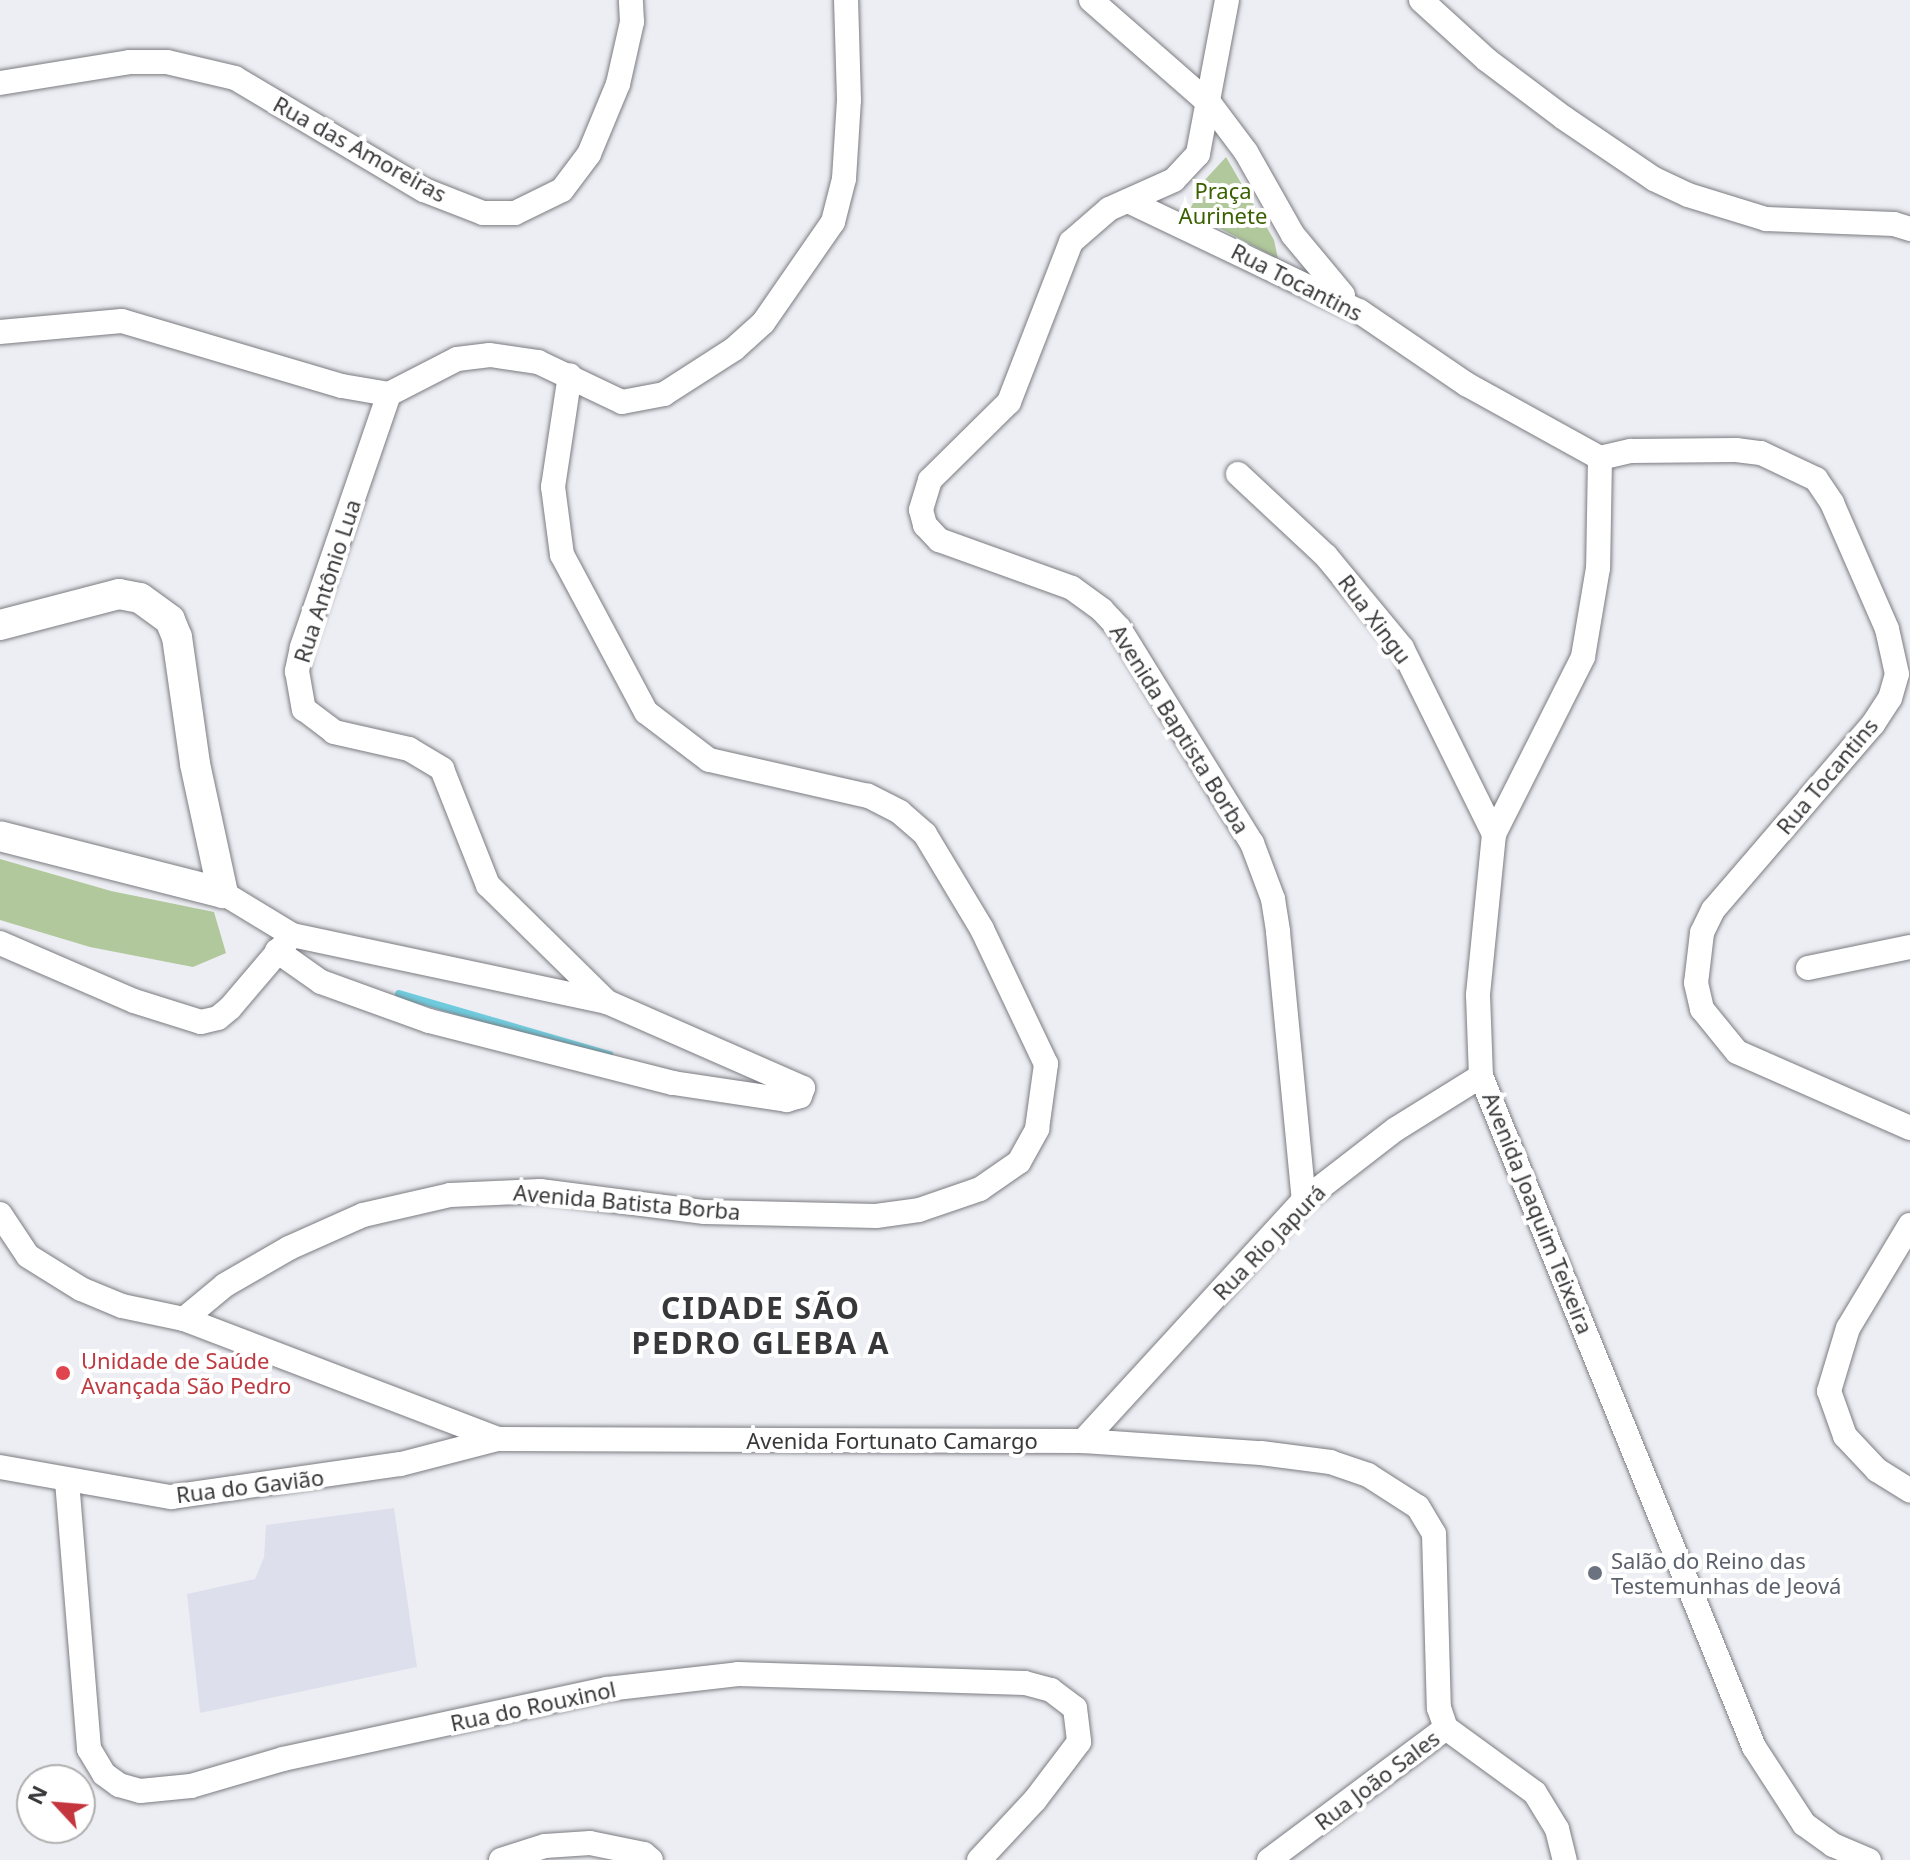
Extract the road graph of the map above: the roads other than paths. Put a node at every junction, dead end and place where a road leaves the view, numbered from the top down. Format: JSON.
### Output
{"nodes":[{"id":1,"x":631,"y":0,"type":"edge"},
{"id":2,"x":846,"y":0,"type":"edge"},
{"id":3,"x":1091,"y":0,"type":"edge"},
{"id":4,"x":1227,"y":0,"type":"edge"},
{"id":5,"x":1421,"y":0,"type":"edge"},
{"id":6,"x":0,"y":83,"type":"edge"},
{"id":7,"x":1210,"y":104,"type":"junction"},
{"id":8,"x":1128,"y":201,"type":"junction"},
{"id":9,"x":1910,"y":229,"type":"edge"},
{"id":10,"x":1359,"y":311,"type":"junction"},
{"id":11,"x":0,"y":332,"type":"edge"},
{"id":12,"x":570,"y":375,"type":"junction"},
{"id":13,"x":389,"y":394,"type":"junction"},
{"id":14,"x":1600,"y":458,"type":"junction"},
{"id":15,"x":1238,"y":474,"type":"dead end"},
{"id":16,"x":0,"y":625,"type":"edge"},
{"id":17,"x":1494,"y":834,"type":"junction"},
{"id":18,"x":0,"y":836,"type":"edge"},
{"id":19,"x":223,"y":893,"type":"junction"},
{"id":20,"x":0,"y":943,"type":"edge"},
{"id":21,"x":285,"y":943,"type":"junction"},
{"id":22,"x":1910,"y":947,"type":"edge"},
{"id":23,"x":1808,"y":968,"type":"dead end"},
{"id":24,"x":607,"y":1002,"type":"junction"},
{"id":25,"x":1481,"y":1076,"type":"junction"},
{"id":26,"x":1910,"y":1128,"type":"edge"},
{"id":27,"x":1304,"y":1200,"type":"junction"},
{"id":28,"x":0,"y":1214,"type":"edge"},
{"id":29,"x":1910,"y":1225,"type":"edge"},
{"id":30,"x":7,"y":1240,"type":"edge"},
{"id":31,"x":184,"y":1319,"type":"junction"},
{"id":32,"x":498,"y":1439,"type":"junction"},
{"id":33,"x":1083,"y":1441,"type":"junction"},
{"id":34,"x":0,"y":1467,"type":"edge"},
{"id":35,"x":67,"y":1481,"type":"junction"},
{"id":36,"x":1910,"y":1491,"type":"edge"},
{"id":37,"x":1446,"y":1728,"type":"junction"},
{"id":38,"x":501,"y":1860,"type":"edge"},
{"id":39,"x":651,"y":1860,"type":"edge"},
{"id":40,"x":979,"y":1860,"type":"edge"},
{"id":41,"x":1269,"y":1860,"type":"edge"},
{"id":42,"x":1565,"y":1860,"type":"edge"},
{"id":43,"x":1869,"y":1860,"type":"edge"}],
"edges":[{"from":1,"to":6,"type":"street","name":"Rua das Amoreiras"},
{"from":2,"to":12,"type":"street"},
{"from":3,"to":7,"type":"street"},
{"from":4,"to":7,"type":"street","name":"Avenida Baptista Borba"},
{"from":5,"to":9,"type":"street"},
{"from":7,"to":8,"type":"street","name":"Avenida Baptista Borba"},
{"from":7,"to":10,"type":"street"},
{"from":8,"to":10,"type":"street","name":"Rua Tocantins"},
{"from":8,"to":27,"type":"street","name":"Avenida Baptista Borba"},
{"from":10,"to":14,"type":"street","name":"Rua Tocantins"},
{"from":11,"to":13,"type":"street"},
{"from":12,"to":13,"type":"street"},
{"from":12,"to":31,"type":"street","name":"Avenida Batista Borba"},
{"from":13,"to":24,"type":"street","name":"Rua Antônio Lua"},
{"from":14,"to":17,"type":"street","name":"Avenida Joaquim Teixeira"},
{"from":14,"to":26,"type":"street","name":"Rua Tocantins"},
{"from":15,"to":17,"type":"street","name":"Rua Xingu"},
{"from":16,"to":19,"type":"street"},
{"from":17,"to":25,"type":"street","name":"Avenida Joaquim Teixeira"},
{"from":18,"to":19,"type":"street"},
{"from":19,"to":21,"type":"street"},
{"from":20,"to":21,"type":"street"},
{"from":21,"to":24,"type":"street"},
{"from":21,"to":24,"type":"street"},
{"from":22,"to":23,"type":"street"},
{"from":25,"to":27,"type":"street","name":"Rua Rio Japurá"},
{"from":25,"to":43,"type":"street","name":"Avenida Joaquim Teixeira"},
{"from":27,"to":33,"type":"street","name":"Rua Rio Japurá"},
{"from":28,"to":30,"type":"street","name":"Avenida Fortunato Camargo"},
{"from":29,"to":36,"type":"street"},
{"from":30,"to":31,"type":"street","name":"Avenida Fortunato Camargo"},
{"from":31,"to":32,"type":"street","name":"Avenida Fortunato Camargo"},
{"from":32,"to":33,"type":"street","name":"Avenida Fortunato Camargo"},
{"from":32,"to":35,"type":"street","name":"Rua do Gavião"},
{"from":33,"to":37,"type":"street","name":"Avenida Fortunato Camargo"},
{"from":34,"to":35,"type":"street","name":"Rua do Gavião"},
{"from":35,"to":40,"type":"street","name":"Rua do Rouxinol"},
{"from":37,"to":41,"type":"street","name":"Rua João Sales"},
{"from":37,"to":42,"type":"street"},
{"from":38,"to":39,"type":"street"}]}
